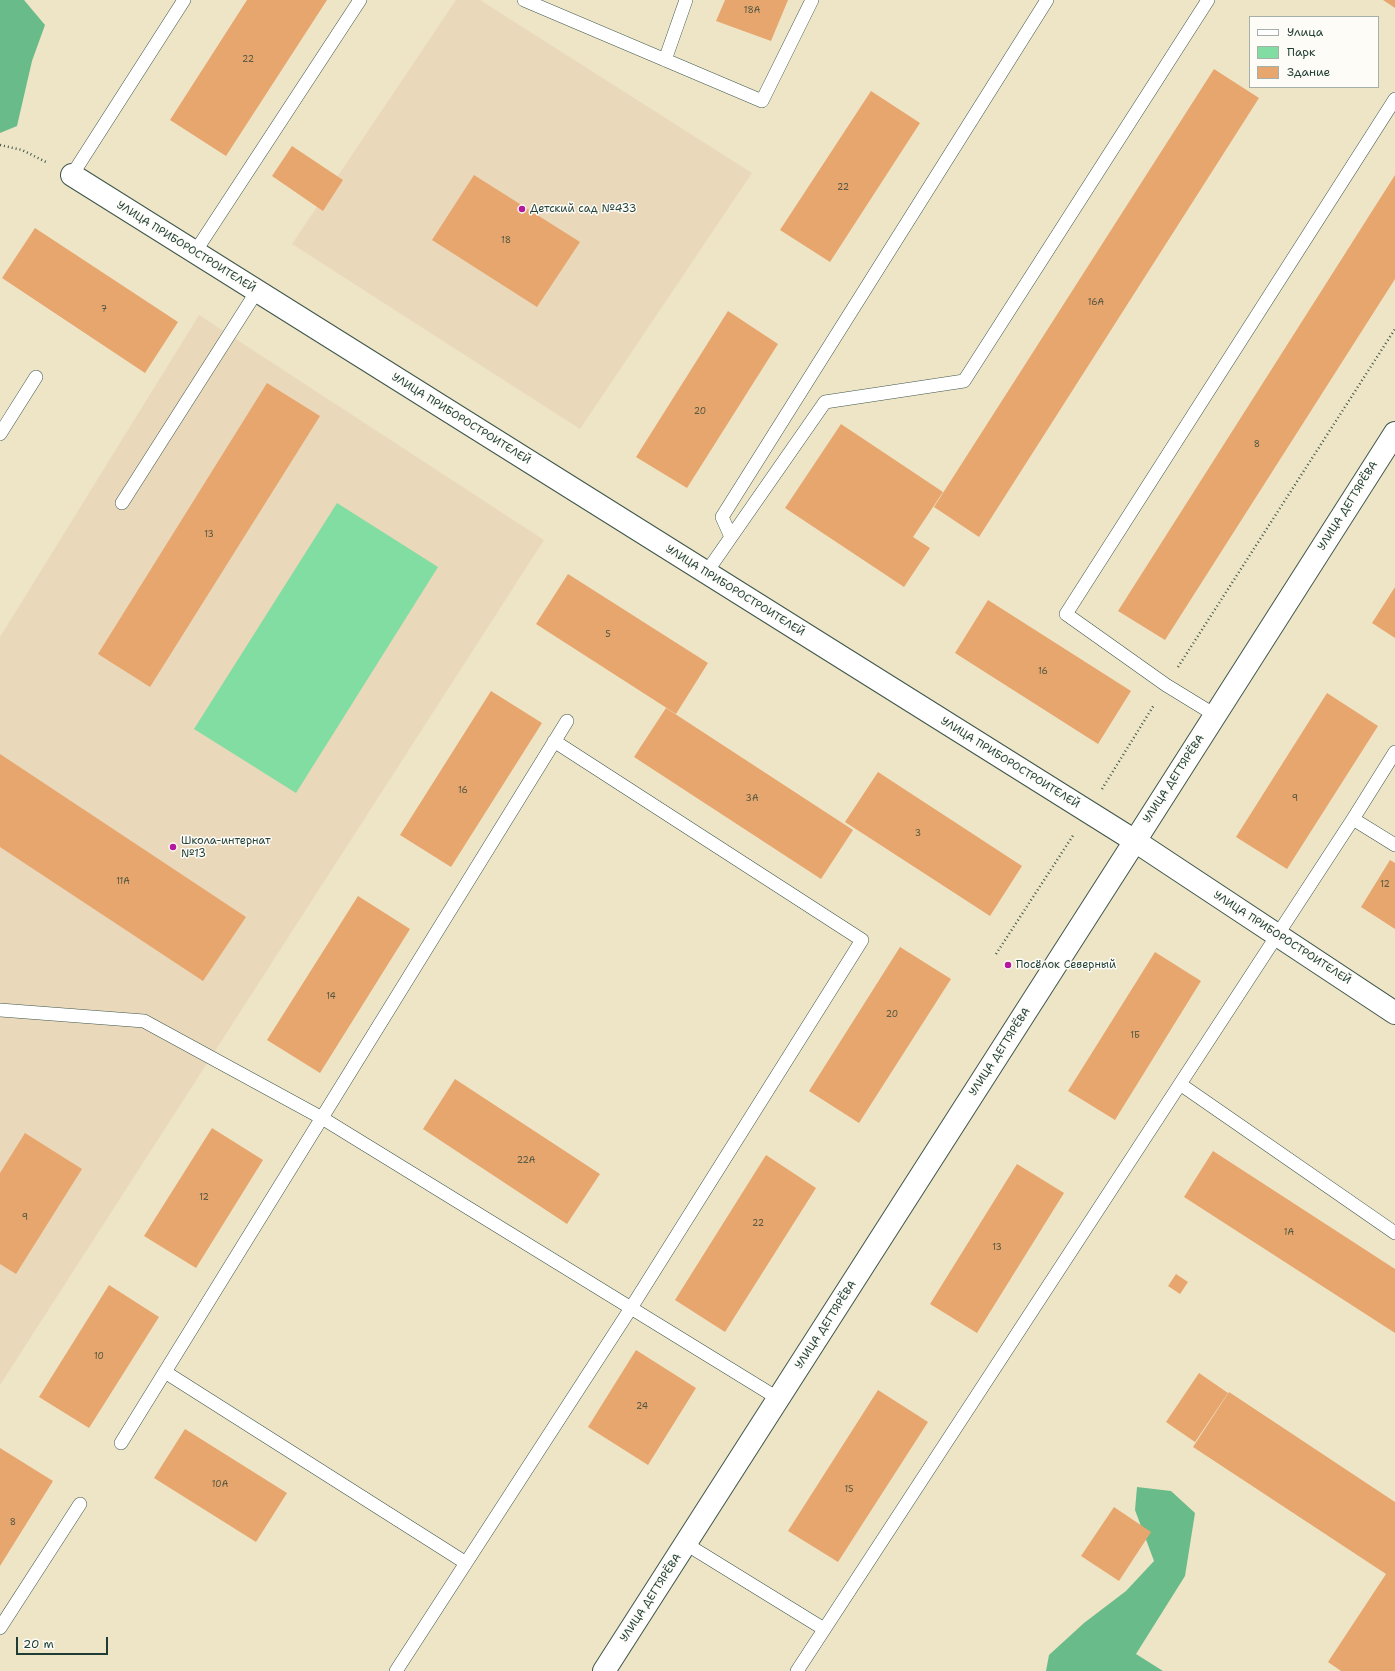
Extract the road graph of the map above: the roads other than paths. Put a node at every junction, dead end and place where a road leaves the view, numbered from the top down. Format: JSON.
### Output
{"nodes":[{"id":1,"x":184,"y":0,"type":"edge"},
{"id":2,"x":360,"y":0,"type":"edge"},
{"id":3,"x":524,"y":0,"type":"edge"},
{"id":4,"x":686,"y":0,"type":"edge"},
{"id":5,"x":812,"y":0,"type":"edge"},
{"id":6,"x":1047,"y":0,"type":"edge"},
{"id":7,"x":1208,"y":0,"type":"edge"},
{"id":8,"x":665,"y":60,"type":"junction"},
{"id":9,"x":1395,"y":99,"type":"edge"},
{"id":10,"x":72,"y":175,"type":"joint"},
{"id":11,"x":194,"y":252,"type":"junction"},
{"id":12,"x":257,"y":291,"type":"junction"},
{"id":13,"x":36,"y":377,"type":"dead end"},
{"id":14,"x":1395,"y":433,"type":"edge"},
{"id":15,"x":0,"y":434,"type":"edge"},
{"id":16,"x":122,"y":503,"type":"dead end"},
{"id":17,"x":731,"y":537,"type":"junction"},
{"id":18,"x":706,"y":573,"type":"junction"},
{"id":19,"x":1215,"y":715,"type":"junction"},
{"id":20,"x":567,"y":721,"type":"dead end"},
{"id":21,"x":554,"y":741,"type":"junction"},
{"id":22,"x":1395,"y":752,"type":"edge"},
{"id":23,"x":1353,"y":819,"type":"junction"},
{"id":24,"x":1135,"y":841,"type":"junction"},
{"id":25,"x":1395,"y":845,"type":"edge"},
{"id":26,"x":1277,"y":934,"type":"junction"},
{"id":27,"x":0,"y":1010,"type":"edge"},
{"id":28,"x":1395,"y":1013,"type":"edge"},
{"id":29,"x":1180,"y":1084,"type":"junction"},
{"id":30,"x":322,"y":1118,"type":"junction"},
{"id":31,"x":1395,"y":1233,"type":"edge"},
{"id":32,"x":631,"y":1308,"type":"junction"},
{"id":33,"x":165,"y":1372,"type":"junction"},
{"id":34,"x":779,"y":1399,"type":"junction"},
{"id":35,"x":121,"y":1443,"type":"dead end"},
{"id":36,"x":80,"y":1504,"type":"dead end"},
{"id":37,"x":686,"y":1544,"type":"junction"},
{"id":38,"x":466,"y":1563,"type":"junction"},
{"id":39,"x":0,"y":1628,"type":"edge"},
{"id":40,"x":824,"y":1630,"type":"junction"},
{"id":41,"x":396,"y":1671,"type":"edge"},
{"id":42,"x":604,"y":1671,"type":"edge"},
{"id":43,"x":797,"y":1671,"type":"edge"}],
"edges":[{"from":1,"to":10,"type":"lane"},
{"from":2,"to":11,"type":"lane"},
{"from":3,"to":8,"type":"lane"},
{"from":4,"to":8,"type":"lane"},
{"from":5,"to":8,"type":"lane"},
{"from":6,"to":17,"type":"lane"},
{"from":7,"to":17,"type":"lane"},
{"from":9,"to":19,"type":"lane"},
{"from":10,"to":11,"type":"street","name":"УЛИЦА ПРИБОРОСТРОИТЕЛЕЙ"},
{"from":11,"to":12,"type":"street","name":"УЛИЦА ПРИБОРОСТРОИТЕЛЕЙ"},
{"from":12,"to":16,"type":"lane"},
{"from":12,"to":18,"type":"street","name":"УЛИЦА ПРИБОРОСТРОИТЕЛЕЙ"},
{"from":13,"to":15,"type":"lane"},
{"from":14,"to":19,"type":"street","name":"УЛИЦА ДЕГТЯРЁВА"},
{"from":17,"to":18,"type":"lane"},
{"from":18,"to":24,"type":"street","name":"УЛИЦА ПРИБОРОСТРОИТЕЛЕЙ"},
{"from":19,"to":24,"type":"street","name":"УЛИЦА ДЕГТЯРЁВА"},
{"from":20,"to":21,"type":"lane"},
{"from":21,"to":30,"type":"lane"},
{"from":21,"to":32,"type":"lane"},
{"from":22,"to":23,"type":"lane"},
{"from":23,"to":25,"type":"lane"},
{"from":23,"to":26,"type":"lane"},
{"from":24,"to":26,"type":"street","name":"УЛИЦА ПРИБОРОСТРОИТЕЛЕЙ"},
{"from":24,"to":34,"type":"street","name":"УЛИЦА ДЕГТЯРЁВА"},
{"from":26,"to":28,"type":"street","name":"УЛИЦА ПРИБОРОСТРОИТЕЛЕЙ"},
{"from":26,"to":29,"type":"lane"},
{"from":27,"to":30,"type":"lane"},
{"from":29,"to":31,"type":"lane"},
{"from":29,"to":40,"type":"lane"},
{"from":30,"to":32,"type":"lane"},
{"from":30,"to":33,"type":"lane"},
{"from":32,"to":34,"type":"lane"},
{"from":32,"to":38,"type":"lane"},
{"from":33,"to":35,"type":"lane"},
{"from":33,"to":38,"type":"lane"},
{"from":34,"to":37,"type":"street","name":"УЛИЦА ДЕГТЯРЁВА"},
{"from":36,"to":39,"type":"lane"},
{"from":37,"to":40,"type":"lane"},
{"from":37,"to":42,"type":"street","name":"УЛИЦА ДЕГТЯРЁВА"},
{"from":38,"to":41,"type":"lane"},
{"from":40,"to":43,"type":"lane"}]}
